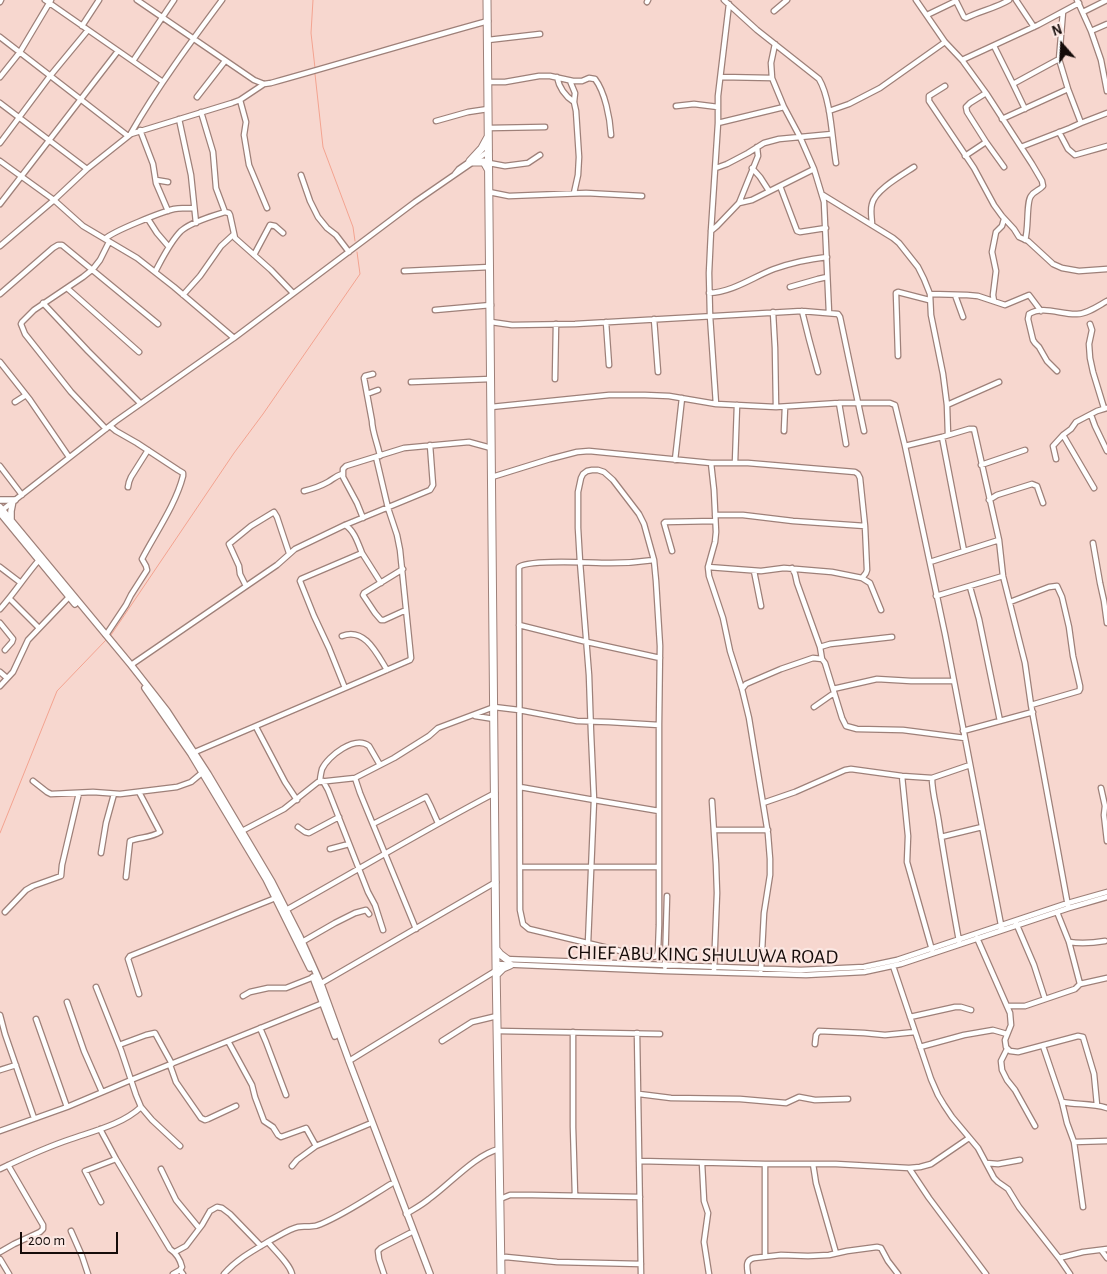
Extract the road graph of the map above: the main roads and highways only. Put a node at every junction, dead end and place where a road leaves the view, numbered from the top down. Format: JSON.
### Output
{"nodes":[{"id":1,"x":487,"y":0,"type":"edge"},
{"id":2,"x":488,"y":131,"type":"junction"},
{"id":3,"x":490,"y":172,"type":"junction"},
{"id":4,"x":0,"y":500,"type":"edge"},
{"id":5,"x":1,"y":510,"type":"edge"},
{"id":6,"x":0,"y":521,"type":"edge"},
{"id":7,"x":9,"y":521,"type":"junction"},
{"id":8,"x":277,"y":897,"type":"junction"},
{"id":9,"x":496,"y":949,"type":"junction"},
{"id":10,"x":497,"y":967,"type":"junction"},
{"id":11,"x":319,"y":985,"type":"junction"},
{"id":12,"x":349,"y":1065,"type":"junction"},
{"id":13,"x":426,"y":1274,"type":"edge"},
{"id":14,"x":430,"y":1274,"type":"edge"},
{"id":15,"x":501,"y":1274,"type":"edge"}],
"edges":[{"from":1,"to":2,"type":"highway"},
{"from":2,"to":3,"type":"highway"},
{"from":2,"to":3,"type":"highway"},
{"from":3,"to":9,"type":"highway"},
{"from":4,"to":7,"type":"main road"},
{"from":5,"to":7,"type":"main road"},
{"from":6,"to":7,"type":"main road"},
{"from":7,"to":8,"type":"main road"},
{"from":7,"to":8,"type":"main road"},
{"from":8,"to":11,"type":"main road"},
{"from":8,"to":11,"type":"main road"},
{"from":9,"to":10,"type":"highway"},
{"from":9,"to":10,"type":"highway"},
{"from":10,"to":15,"type":"highway"},
{"from":11,"to":12,"type":"main road"},
{"from":11,"to":12,"type":"main road"},
{"from":12,"to":13,"type":"main road"},
{"from":12,"to":14,"type":"main road"}]}
